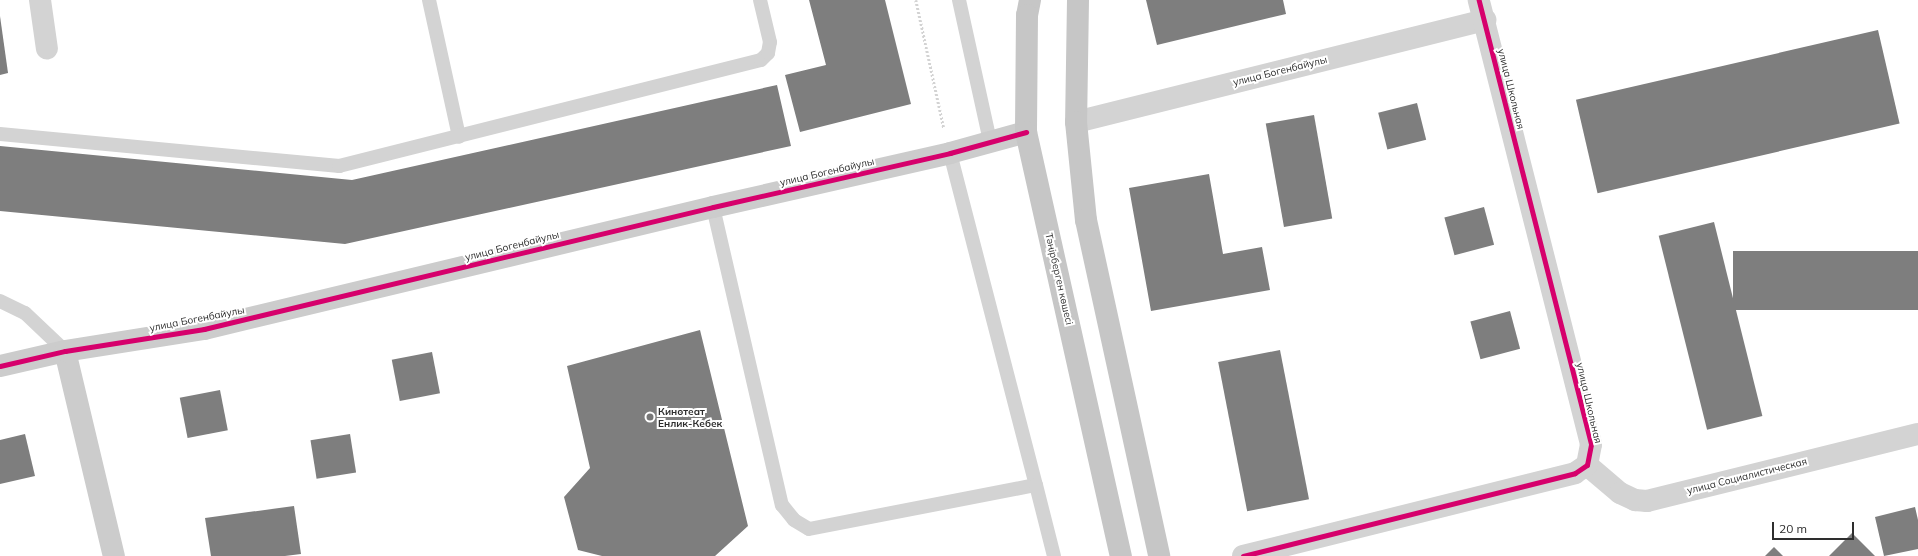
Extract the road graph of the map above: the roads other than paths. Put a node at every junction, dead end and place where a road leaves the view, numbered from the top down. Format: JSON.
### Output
{"nodes":[{"id":1,"x":40,"y":0,"type":"edge"},
{"id":2,"x":429,"y":0,"type":"edge"},
{"id":3,"x":760,"y":0,"type":"edge"},
{"id":4,"x":959,"y":0,"type":"edge"},
{"id":5,"x":1030,"y":0,"type":"edge"},
{"id":6,"x":1078,"y":0,"type":"edge"},
{"id":7,"x":1482,"y":10,"type":"edge"},
{"id":8,"x":47,"y":49,"type":"dead end"},
{"id":9,"x":1076,"y":122,"type":"junction"},
{"id":10,"x":1026,"y":132,"type":"junction"},
{"id":11,"x":0,"y":134,"type":"edge"},
{"id":12,"x":459,"y":137,"type":"junction"},
{"id":13,"x":990,"y":141,"type":"junction"},
{"id":14,"x":950,"y":153,"type":"junction"},
{"id":15,"x":713,"y":207,"type":"junction"},
{"id":16,"x":0,"y":301,"type":"edge"},
{"id":17,"x":65,"y":351,"type":"junction"},
{"id":18,"x":0,"y":366,"type":"edge"},
{"id":19,"x":1918,"y":434,"type":"edge"},
{"id":20,"x":1587,"y":465,"type":"junction"},
{"id":21,"x":1036,"y":485,"type":"junction"},
{"id":22,"x":114,"y":556,"type":"edge"},
{"id":23,"x":1054,"y":556,"type":"edge"},
{"id":24,"x":1121,"y":556,"type":"edge"},
{"id":25,"x":1159,"y":556,"type":"edge"},
{"id":26,"x":1243,"y":556,"type":"edge"}],
"edges":[{"from":1,"to":8,"type":"street"},
{"from":2,"to":12,"type":"lane"},
{"from":3,"to":12,"type":"lane"},
{"from":4,"to":13,"type":"lane"},
{"from":5,"to":10,"type":"main road","name":"Тәңірберген көшесі"},
{"from":6,"to":9,"type":"main road"},
{"from":7,"to":9,"type":"street","name":"улица Богенбайулы"},
{"from":7,"to":20,"type":"street","name":"улица Школьная"},
{"from":9,"to":25,"type":"main road"},
{"from":10,"to":13,"type":"street","name":"улица Богенбайулы"},
{"from":10,"to":24,"type":"main road","name":"Тәңірберген көшесі"},
{"from":11,"to":12,"type":"lane"},
{"from":13,"to":14,"type":"street","name":"улица Богенбайулы"},
{"from":14,"to":15,"type":"street","name":"улица Богенбайулы"},
{"from":14,"to":21,"type":"lane"},
{"from":15,"to":17,"type":"street","name":"улица Богенбайулы"},
{"from":15,"to":21,"type":"lane"},
{"from":16,"to":17,"type":"lane"},
{"from":17,"to":18,"type":"street","name":"улица Богенбайулы"},
{"from":17,"to":22,"type":"street"},
{"from":19,"to":20,"type":"street","name":"улица Социалистическая"},
{"from":20,"to":26,"type":"street"},
{"from":21,"to":23,"type":"lane"}]}
